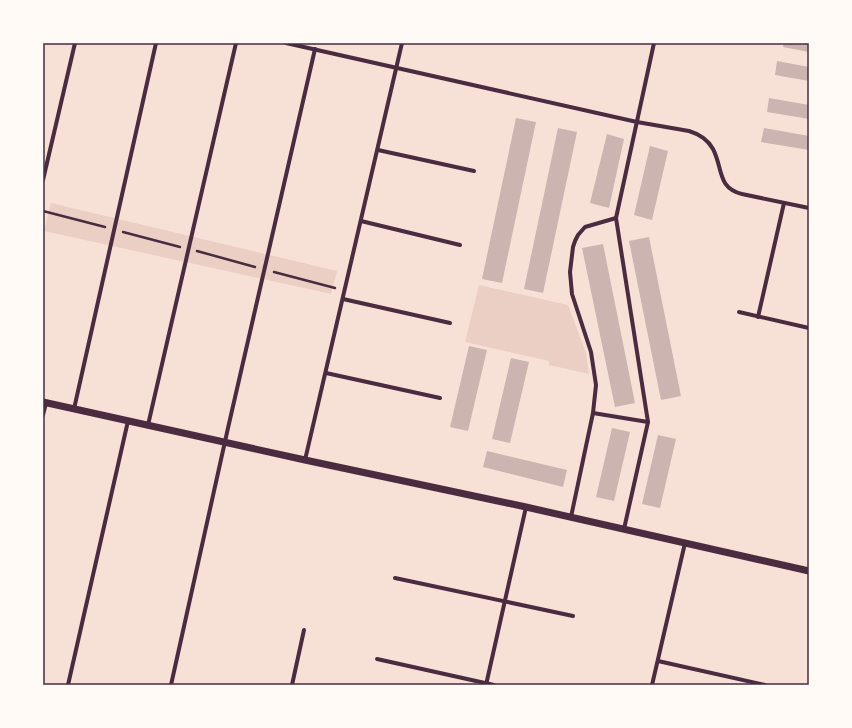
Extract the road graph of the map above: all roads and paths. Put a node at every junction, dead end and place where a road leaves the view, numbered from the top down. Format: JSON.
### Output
{"nodes":[{"id":1,"x":75,"y":43,"type":"edge"},
{"id":2,"x":156,"y":43,"type":"edge"},
{"id":3,"x":236,"y":43,"type":"edge"},
{"id":4,"x":286,"y":43,"type":"edge"},
{"id":5,"x":402,"y":43,"type":"edge"},
{"id":6,"x":654,"y":43,"type":"edge"},
{"id":7,"x":314,"y":49,"type":"junction"},
{"id":8,"x":397,"y":68,"type":"junction"},
{"id":9,"x":638,"y":122,"type":"junction"},
{"id":10,"x":378,"y":150,"type":"junction"},
{"id":11,"x":474,"y":171,"type":"dead end"},
{"id":12,"x":43,"y":180,"type":"edge"},
{"id":13,"x":784,"y":203,"type":"junction"},
{"id":14,"x":809,"y":208,"type":"edge"},
{"id":15,"x":616,"y":218,"type":"junction"},
{"id":16,"x":361,"y":221,"type":"junction"},
{"id":17,"x":460,"y":245,"type":"dead end"},
{"id":18,"x":343,"y":299,"type":"junction"},
{"id":19,"x":739,"y":312,"type":"dead end"},
{"id":20,"x":758,"y":317,"type":"junction"},
{"id":21,"x":450,"y":323,"type":"dead end"},
{"id":22,"x":809,"y":328,"type":"edge"},
{"id":23,"x":326,"y":373,"type":"junction"},
{"id":24,"x":440,"y":398,"type":"dead end"},
{"id":25,"x":44,"y":402,"type":"edge"},
{"id":26,"x":74,"y":409,"type":"junction"},
{"id":27,"x":593,"y":413,"type":"junction"},
{"id":28,"x":43,"y":415,"type":"edge"},
{"id":29,"x":128,"y":421,"type":"junction"},
{"id":30,"x":648,"y":422,"type":"junction"},
{"id":31,"x":148,"y":425,"type":"junction"},
{"id":32,"x":226,"y":442,"type":"junction"},
{"id":33,"x":305,"y":460,"type":"junction"},
{"id":34,"x":526,"y":507,"type":"junction"},
{"id":35,"x":571,"y":518,"type":"junction"},
{"id":36,"x":624,"y":529,"type":"junction"},
{"id":37,"x":685,"y":543,"type":"junction"},
{"id":38,"x":809,"y":571,"type":"edge"},
{"id":39,"x":395,"y":578,"type":"dead end"},
{"id":40,"x":505,"y":602,"type":"junction"},
{"id":41,"x":573,"y":616,"type":"dead end"},
{"id":42,"x":304,"y":630,"type":"dead end"},
{"id":43,"x":377,"y":659,"type":"dead end"},
{"id":44,"x":658,"y":661,"type":"junction"},
{"id":45,"x":486,"y":684,"type":"edge"},
{"id":46,"x":68,"y":685,"type":"edge"},
{"id":47,"x":171,"y":685,"type":"edge"},
{"id":48,"x":292,"y":685,"type":"edge"},
{"id":49,"x":494,"y":685,"type":"edge"},
{"id":50,"x":652,"y":685,"type":"edge"},
{"id":51,"x":765,"y":685,"type":"edge"}],
"edges":[{"from":1,"to":12,"type":"street"},
{"from":2,"to":26,"type":"street"},
{"from":3,"to":31,"type":"street"},
{"from":4,"to":7,"type":"street"},
{"from":5,"to":8,"type":"street"},
{"from":6,"to":9,"type":"street"},
{"from":7,"to":8,"type":"street"},
{"from":7,"to":32,"type":"street"},
{"from":8,"to":9,"type":"street"},
{"from":8,"to":10,"type":"street"},
{"from":9,"to":13,"type":"street"},
{"from":9,"to":15,"type":"street"},
{"from":10,"to":11,"type":"street"},
{"from":10,"to":16,"type":"street"},
{"from":13,"to":14,"type":"street"},
{"from":13,"to":20,"type":"street"},
{"from":15,"to":27,"type":"street"},
{"from":15,"to":30,"type":"street"},
{"from":16,"to":17,"type":"street"},
{"from":16,"to":18,"type":"street"},
{"from":18,"to":21,"type":"street"},
{"from":18,"to":23,"type":"street"},
{"from":19,"to":20,"type":"street"},
{"from":20,"to":22,"type":"street"},
{"from":23,"to":24,"type":"street"},
{"from":23,"to":33,"type":"street"},
{"from":25,"to":26,"type":"street"},
{"from":25,"to":28,"type":"street"},
{"from":26,"to":29,"type":"street"},
{"from":27,"to":30,"type":"street"},
{"from":27,"to":35,"type":"street"},
{"from":29,"to":31,"type":"street"},
{"from":29,"to":46,"type":"street"},
{"from":30,"to":36,"type":"street"},
{"from":31,"to":32,"type":"street"},
{"from":32,"to":33,"type":"street"},
{"from":32,"to":47,"type":"street"},
{"from":33,"to":34,"type":"street"},
{"from":34,"to":35,"type":"street"},
{"from":34,"to":40,"type":"street"},
{"from":35,"to":36,"type":"street"},
{"from":36,"to":37,"type":"street"},
{"from":37,"to":38,"type":"street"},
{"from":37,"to":44,"type":"street"},
{"from":39,"to":40,"type":"street"},
{"from":40,"to":41,"type":"street"},
{"from":40,"to":45,"type":"street"},
{"from":42,"to":48,"type":"street"},
{"from":43,"to":45,"type":"street"},
{"from":44,"to":50,"type":"street"},
{"from":44,"to":51,"type":"street"},
{"from":45,"to":49,"type":"street"}]}
